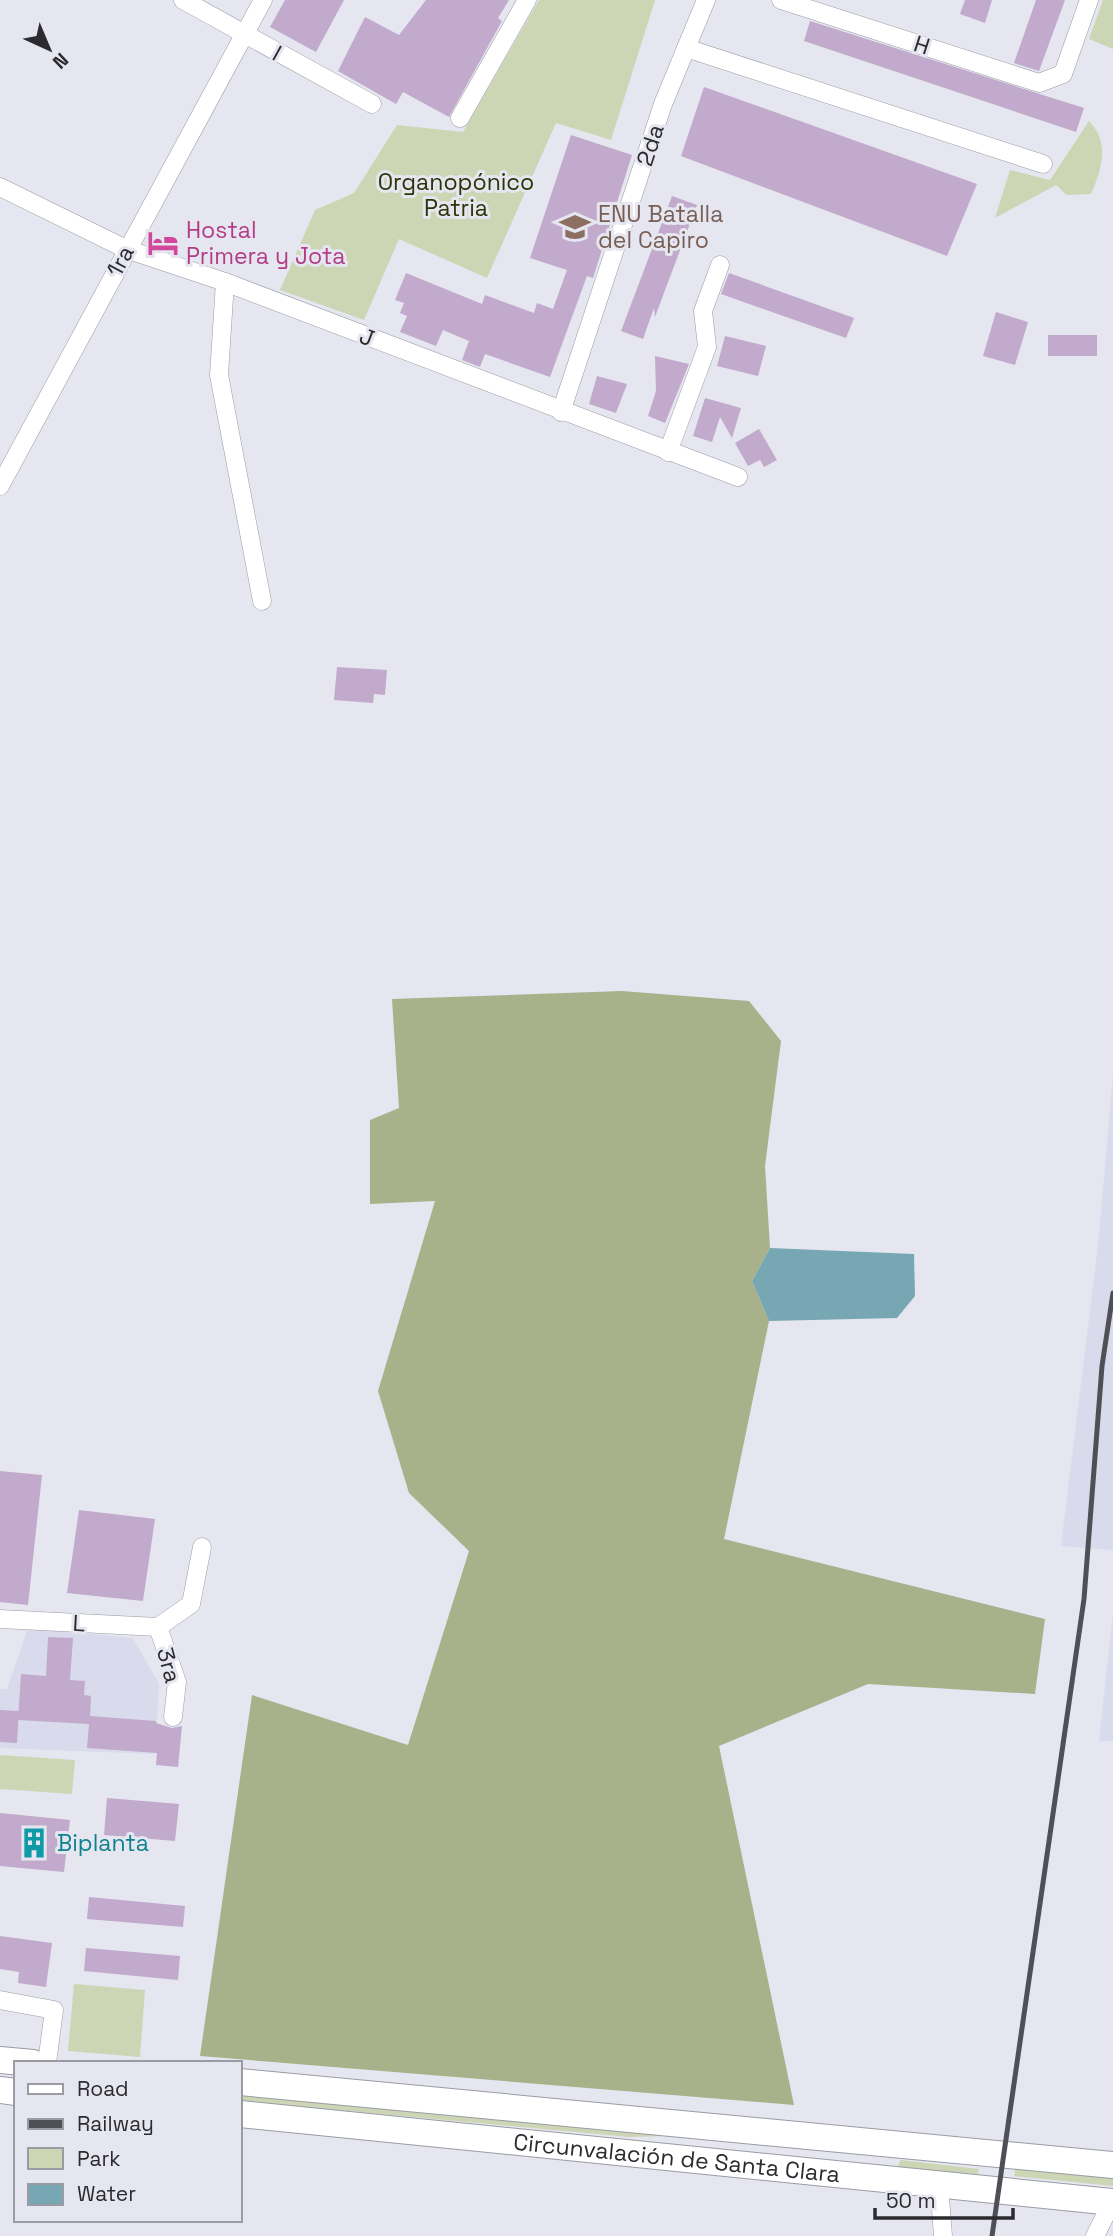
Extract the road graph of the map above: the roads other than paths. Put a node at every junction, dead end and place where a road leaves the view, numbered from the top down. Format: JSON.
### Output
{"nodes":[{"id":1,"x":183,"y":0,"type":"edge"},
{"id":2,"x":263,"y":0,"type":"edge"},
{"id":3,"x":527,"y":0,"type":"edge"},
{"id":4,"x":706,"y":0,"type":"edge"},
{"id":5,"x":780,"y":0,"type":"edge"},
{"id":6,"x":1089,"y":0,"type":"edge"},
{"id":7,"x":244,"y":34,"type":"junction"},
{"id":8,"x":686,"y":48,"type":"junction"},
{"id":9,"x":372,"y":104,"type":"dead end"},
{"id":10,"x":460,"y":118,"type":"dead end"},
{"id":11,"x":1044,"y":164,"type":"dead end"},
{"id":12,"x":0,"y":187,"type":"edge"},
{"id":13,"x":126,"y":249,"type":"junction"},
{"id":14,"x":720,"y":265,"type":"dead end"},
{"id":15,"x":225,"y":282,"type":"junction"},
{"id":16,"x":561,"y":412,"type":"junction"},
{"id":17,"x":668,"y":452,"type":"junction"},
{"id":18,"x":738,"y":477,"type":"dead end"},
{"id":19,"x":0,"y":486,"type":"edge"},
{"id":20,"x":262,"y":601,"type":"dead end"},
{"id":21,"x":202,"y":1547,"type":"dead end"},
{"id":22,"x":0,"y":1619,"type":"edge"},
{"id":23,"x":158,"y":1628,"type":"junction"},
{"id":24,"x":173,"y":1717,"type":"dead end"},
{"id":25,"x":0,"y":2000,"type":"edge"},
{"id":26,"x":47,"y":2061,"type":"edge"},
{"id":27,"x":242,"y":2082,"type":"edge"},
{"id":28,"x":242,"y":2114,"type":"edge"},
{"id":29,"x":824,"y":2138,"type":"junction"},
{"id":30,"x":1113,"y":2165,"type":"edge"},
{"id":31,"x":816,"y":2172,"type":"junction"},
{"id":32,"x":939,"y":2184,"type":"junction"},
{"id":33,"x":1113,"y":2202,"type":"edge"},
{"id":34,"x":943,"y":2236,"type":"edge"},
{"id":35,"x":1095,"y":2236,"type":"edge"}],
"edges":[{"from":1,"to":7,"type":"street","name":"I"},
{"from":2,"to":7,"type":"street","name":"1ra"},
{"from":3,"to":10,"type":"street"},
{"from":4,"to":8,"type":"street","name":"2da"},
{"from":5,"to":6,"type":"street","name":"H"},
{"from":7,"to":9,"type":"street","name":"I"},
{"from":7,"to":13,"type":"street","name":"1ra"},
{"from":8,"to":11,"type":"street"},
{"from":8,"to":16,"type":"street","name":"2da"},
{"from":12,"to":13,"type":"street","name":"J"},
{"from":13,"to":15,"type":"street","name":"J"},
{"from":13,"to":19,"type":"street","name":"1ra"},
{"from":14,"to":17,"type":"street"},
{"from":15,"to":16,"type":"street","name":"J"},
{"from":15,"to":20,"type":"street"},
{"from":16,"to":17,"type":"street","name":"J"},
{"from":17,"to":18,"type":"street","name":"J"},
{"from":21,"to":23,"type":"street","name":"3ra"},
{"from":22,"to":23,"type":"street","name":"L"},
{"from":23,"to":24,"type":"street","name":"3ra"},
{"from":25,"to":26,"type":"street"},
{"from":27,"to":29,"type":"highway","name":"Circunvalación de Santa Clara"},
{"from":28,"to":31,"type":"highway","name":"Circunvalación de Santa Clara"},
{"from":29,"to":30,"type":"highway","name":"Circunvalación de Santa Clara"},
{"from":29,"to":31,"type":"highway"},
{"from":31,"to":32,"type":"highway","name":"Circunvalación de Santa Clara"},
{"from":32,"to":33,"type":"highway","name":"Circunvalación de Santa Clara"},
{"from":32,"to":34,"type":"street"},
{"from":33,"to":35,"type":"street"}]}
